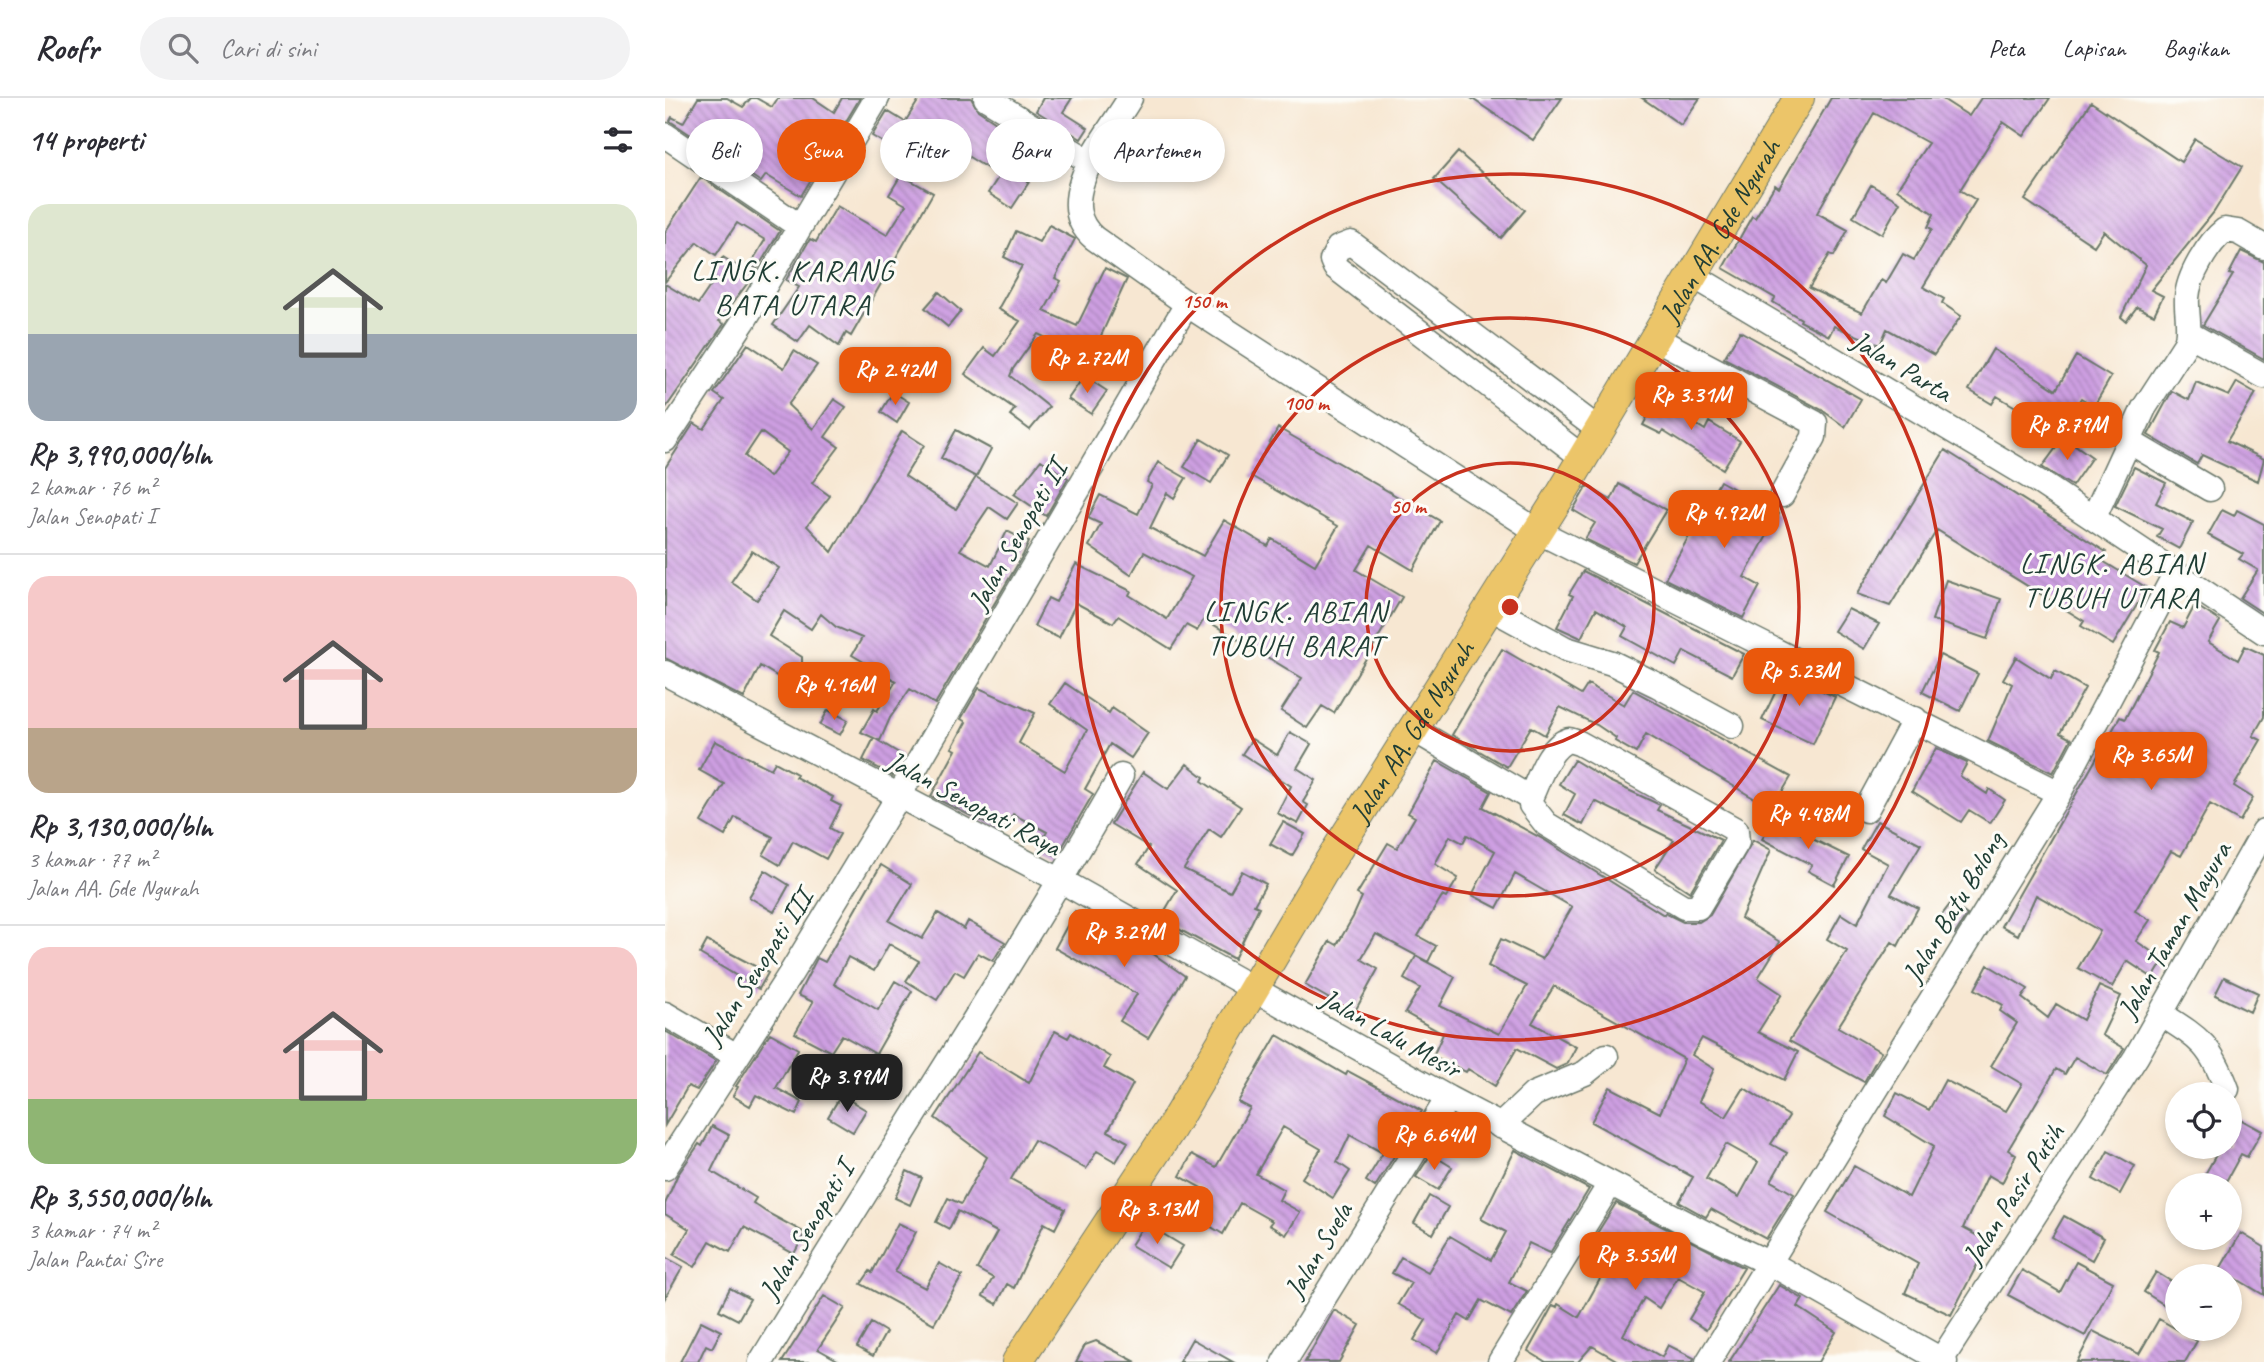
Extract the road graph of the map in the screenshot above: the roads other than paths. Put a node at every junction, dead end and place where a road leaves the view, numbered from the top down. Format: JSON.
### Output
{"nodes":[{"id":1,"x":877,"y":98,"type":"edge"},
{"id":2,"x":986,"y":98,"type":"edge"},
{"id":3,"x":1130,"y":98,"type":"edge"},
{"id":4,"x":1799,"y":98,"type":"edge"},
{"id":5,"x":1118,"y":119,"type":"edge"},
{"id":6,"x":665,"y":135,"type":"edge"},
{"id":7,"x":1089,"y":161,"type":"edge"},
{"id":8,"x":1089,"y":169,"type":"edge"},
{"id":9,"x":799,"y":226,"type":"junction"},
{"id":10,"x":2264,"y":247,"type":"edge"},
{"id":11,"x":1389,"y":271,"type":"junction"},
{"id":12,"x":1692,"y":275,"type":"junction"},
{"id":13,"x":1373,"y":296,"type":"junction"},
{"id":14,"x":1187,"y":304,"type":"junction"},
{"id":15,"x":2189,"y":334,"type":"junction"},
{"id":16,"x":1655,"y":338,"type":"junction"},
{"id":17,"x":2264,"y":376,"type":"edge"},
{"id":18,"x":1568,"y":409,"type":"junction"},
{"id":19,"x":1598,"y":429,"type":"junction"},
{"id":20,"x":1551,"y":432,"type":"junction"},
{"id":21,"x":665,"y":440,"type":"edge"},
{"id":22,"x":2130,"y":442,"type":"junction"},
{"id":23,"x":1582,"y":457,"type":"junction"},
{"id":24,"x":2210,"y":489,"type":"dead end"},
{"id":25,"x":1782,"y":495,"type":"dead end"},
{"id":26,"x":2094,"y":517,"type":"junction"},
{"id":27,"x":1537,"y":531,"type":"junction"},
{"id":28,"x":2180,"y":577,"type":"junction"},
{"id":29,"x":1489,"y":607,"type":"junction"},
{"id":30,"x":2264,"y":632,"type":"edge"},
{"id":31,"x":665,"y":673,"type":"edge"},
{"id":32,"x":1916,"y":719,"type":"junction"},
{"id":33,"x":1732,"y":726,"type":"dead end"},
{"id":34,"x":1411,"y":728,"type":"junction"},
{"id":35,"x":1121,"y":776,"type":"dead end"},
{"id":36,"x":2059,"y":793,"type":"junction"},
{"id":37,"x":898,"y":797,"type":"junction"},
{"id":38,"x":1531,"y":798,"type":"junction"},
{"id":39,"x":1866,"y":810,"type":"dead end"},
{"id":40,"x":2264,"y":831,"type":"edge"},
{"id":41,"x":1061,"y":882,"type":"junction"},
{"id":42,"x":1254,"y":990,"type":"junction"},
{"id":43,"x":665,"y":1014,"type":"edge"},
{"id":44,"x":2161,"y":1014,"type":"junction"},
{"id":45,"x":735,"y":1055,"type":"junction"},
{"id":46,"x":1605,"y":1056,"type":"dead end"},
{"id":47,"x":2136,"y":1057,"type":"joint"},
{"id":48,"x":2224,"y":1082,"type":"edge"},
{"id":49,"x":1448,"y":1098,"type":"junction"},
{"id":50,"x":1500,"y":1126,"type":"junction"},
{"id":51,"x":665,"y":1168,"type":"edge"},
{"id":52,"x":1611,"y":1184,"type":"junction"},
{"id":53,"x":1768,"y":1263,"type":"junction"},
{"id":54,"x":1942,"y":1361,"type":"edge"},
{"id":55,"x":761,"y":1362,"type":"edge"},
{"id":56,"x":1017,"y":1362,"type":"edge"},
{"id":57,"x":1284,"y":1362,"type":"edge"},
{"id":58,"x":1500,"y":1362,"type":"edge"},
{"id":59,"x":1708,"y":1362,"type":"edge"}],
"edges":[{"from":1,"to":9,"type":"street"},
{"from":2,"to":7,"type":"street"},
{"from":3,"to":5,"type":"street"},
{"from":4,"to":12,"type":"main road","name":"Jalan AA. Gde Ngurah"},
{"from":6,"to":9,"type":"street"},
{"from":8,"to":14,"type":"street"},
{"from":9,"to":21,"type":"street"},
{"from":10,"to":15,"type":"street"},
{"from":11,"to":13,"type":"street"},
{"from":11,"to":13,"type":"street"},
{"from":11,"to":18,"type":"street"},
{"from":12,"to":16,"type":"main road","name":"Jalan AA. Gde Ngurah"},
{"from":12,"to":26,"type":"street","name":"Jalan Parta"},
{"from":13,"to":20,"type":"street"},
{"from":14,"to":27,"type":"street"},
{"from":14,"to":37,"type":"street","name":"Jalan Senopati II"},
{"from":15,"to":17,"type":"street"},
{"from":15,"to":22,"type":"street"},
{"from":16,"to":19,"type":"main road","name":"Jalan AA. Gde Ngurah"},
{"from":16,"to":25,"type":"street"},
{"from":18,"to":19,"type":"street"},
{"from":18,"to":20,"type":"street"},
{"from":19,"to":23,"type":"main road","name":"Jalan AA. Gde Ngurah"},
{"from":20,"to":23,"type":"street"},
{"from":22,"to":24,"type":"street"},
{"from":22,"to":26,"type":"street"},
{"from":23,"to":27,"type":"main road","name":"Jalan AA. Gde Ngurah"},
{"from":26,"to":28,"type":"street","name":"Jalan Parta"},
{"from":27,"to":29,"type":"main road","name":"Jalan AA. Gde Ngurah"},
{"from":27,"to":32,"type":"street"},
{"from":28,"to":30,"type":"street"},
{"from":28,"to":36,"type":"street","name":"Jalan Batu Bolong"},
{"from":29,"to":33,"type":"street"},
{"from":29,"to":34,"type":"main road","name":"Jalan AA. Gde Ngurah"},
{"from":31,"to":37,"type":"street","name":"Jalan Senopati Raya"},
{"from":32,"to":36,"type":"street"},
{"from":32,"to":39,"type":"street"},
{"from":34,"to":38,"type":"street"},
{"from":34,"to":42,"type":"main road","name":"Jalan AA. Gde Ngurah"},
{"from":35,"to":41,"type":"street","name":"Jalan Senopati I"},
{"from":36,"to":53,"type":"street","name":"Jalan Batu Bolong"},
{"from":37,"to":41,"type":"street","name":"Jalan Senopati Raya"},
{"from":37,"to":45,"type":"street","name":"Jalan Senopati III"},
{"from":38,"to":38,"type":"street"},
{"from":40,"to":44,"type":"street","name":"Jalan Taman Mayura"},
{"from":41,"to":42,"type":"street","name":"Jalan Senopati Raya"},
{"from":41,"to":55,"type":"street","name":"Jalan Senopati I"},
{"from":42,"to":49,"type":"street","name":"Jalan Lalu Mesir"},
{"from":42,"to":56,"type":"main road","name":"Jalan AA. Gde Ngurah"},
{"from":43,"to":45,"type":"street"},
{"from":44,"to":47,"type":"street","name":"Jalan Taman Mayura"},
{"from":44,"to":48,"type":"street"},
{"from":45,"to":51,"type":"street","name":"Jalan Senopati III"},
{"from":46,"to":50,"type":"street"},
{"from":47,"to":54,"type":"street","name":"Jalan Pasir Putih"},
{"from":49,"to":50,"type":"street","name":"Jalan Lalu Mesir"},
{"from":49,"to":57,"type":"street","name":"Jalan Suela"},
{"from":50,"to":52,"type":"street","name":"Jalan Lalu Mesir"},
{"from":52,"to":53,"type":"street","name":"Jalan Lalu Mesir"},
{"from":52,"to":58,"type":"street"},
{"from":53,"to":54,"type":"street","name":"Jalan Lalu Mesir"},
{"from":53,"to":59,"type":"street","name":"Jalan Batu Bolong"}]}
